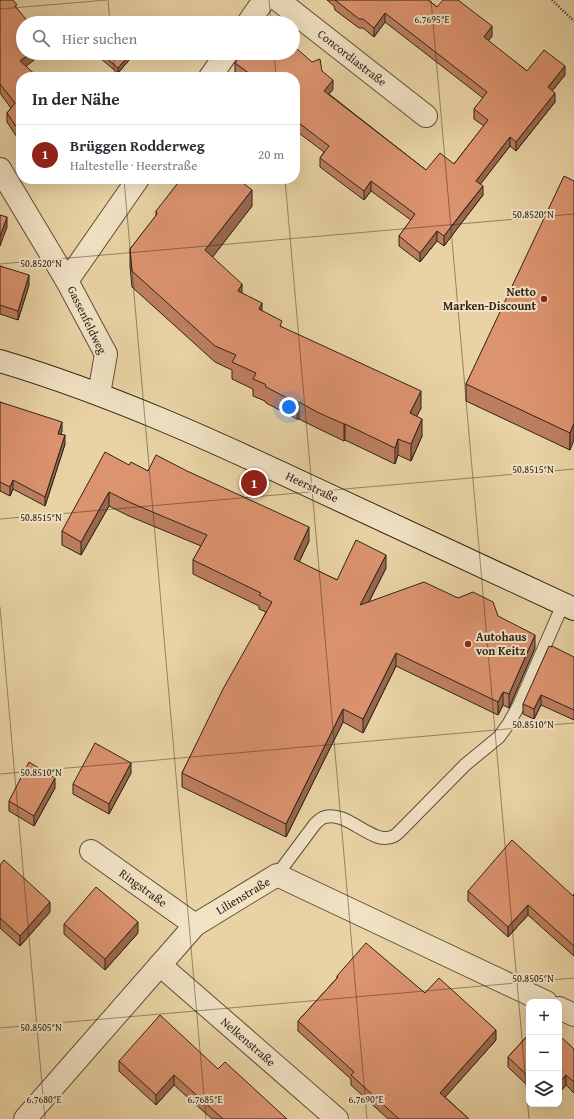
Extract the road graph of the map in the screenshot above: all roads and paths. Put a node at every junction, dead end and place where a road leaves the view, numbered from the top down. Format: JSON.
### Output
{"nodes":[{"id":1,"x":264,"y":0,"type":"edge"},
{"id":2,"x":278,"y":0,"type":"edge"},
{"id":3,"x":552,"y":0,"type":"edge"},
{"id":4,"x":253,"y":16,"type":"edge"},
{"id":5,"x":298,"y":16,"type":"edge"},
{"id":6,"x":300,"y":17,"type":"edge"},
{"id":7,"x":574,"y":21,"type":"edge"},
{"id":8,"x":222,"y":60,"type":"edge"},
{"id":9,"x":214,"y":72,"type":"edge"},
{"id":10,"x":426,"y":116,"type":"dead end"},
{"id":11,"x":0,"y":169,"type":"edge"},
{"id":12,"x":135,"y":184,"type":"edge"},
{"id":13,"x":67,"y":281,"type":"junction"},
{"id":14,"x":0,"y":361,"type":"edge"},
{"id":15,"x":99,"y":394,"type":"junction"},
{"id":16,"x":569,"y":606,"type":"edge"},
{"id":17,"x":91,"y":851,"type":"dead end"},
{"id":18,"x":277,"y":875,"type":"junction"},
{"id":19,"x":195,"y":925,"type":"junction"},
{"id":20,"x":160,"y":965,"type":"junction"},
{"id":21,"x":540,"y":999,"type":"edge"},
{"id":22,"x":562,"y":1009,"type":"edge"},
{"id":23,"x":574,"y":1015,"type":"edge"},
{"id":24,"x":25,"y":1119,"type":"edge"},
{"id":25,"x":337,"y":1119,"type":"edge"}],
"edges":[{"from":1,"to":4,"type":"street"},
{"from":2,"to":5,"type":"street","name":"Concordiastraße"},
{"from":3,"to":7,"type":"path"},
{"from":6,"to":10,"type":"street","name":"Concordiastraße"},
{"from":8,"to":9,"type":"street"},
{"from":11,"to":13,"type":"street","name":"Gassenfeldweg"},
{"from":12,"to":13,"type":"street"},
{"from":13,"to":15,"type":"street","name":"Gassenfeldweg"},
{"from":14,"to":15,"type":"street","name":"Heerstraße"},
{"from":15,"to":16,"type":"street","name":"Heerstraße"},
{"from":16,"to":18,"type":"lane"},
{"from":17,"to":19,"type":"street","name":"Ringstraße"},
{"from":18,"to":19,"type":"street","name":"Lilienstraße"},
{"from":18,"to":21,"type":"street","name":"Lilienstraße"},
{"from":19,"to":20,"type":"street","name":"Lilienstraße"},
{"from":20,"to":24,"type":"street","name":"Lilienstraße"},
{"from":20,"to":25,"type":"street","name":"Nelkenstraße"},
{"from":22,"to":23,"type":"street"}]}
